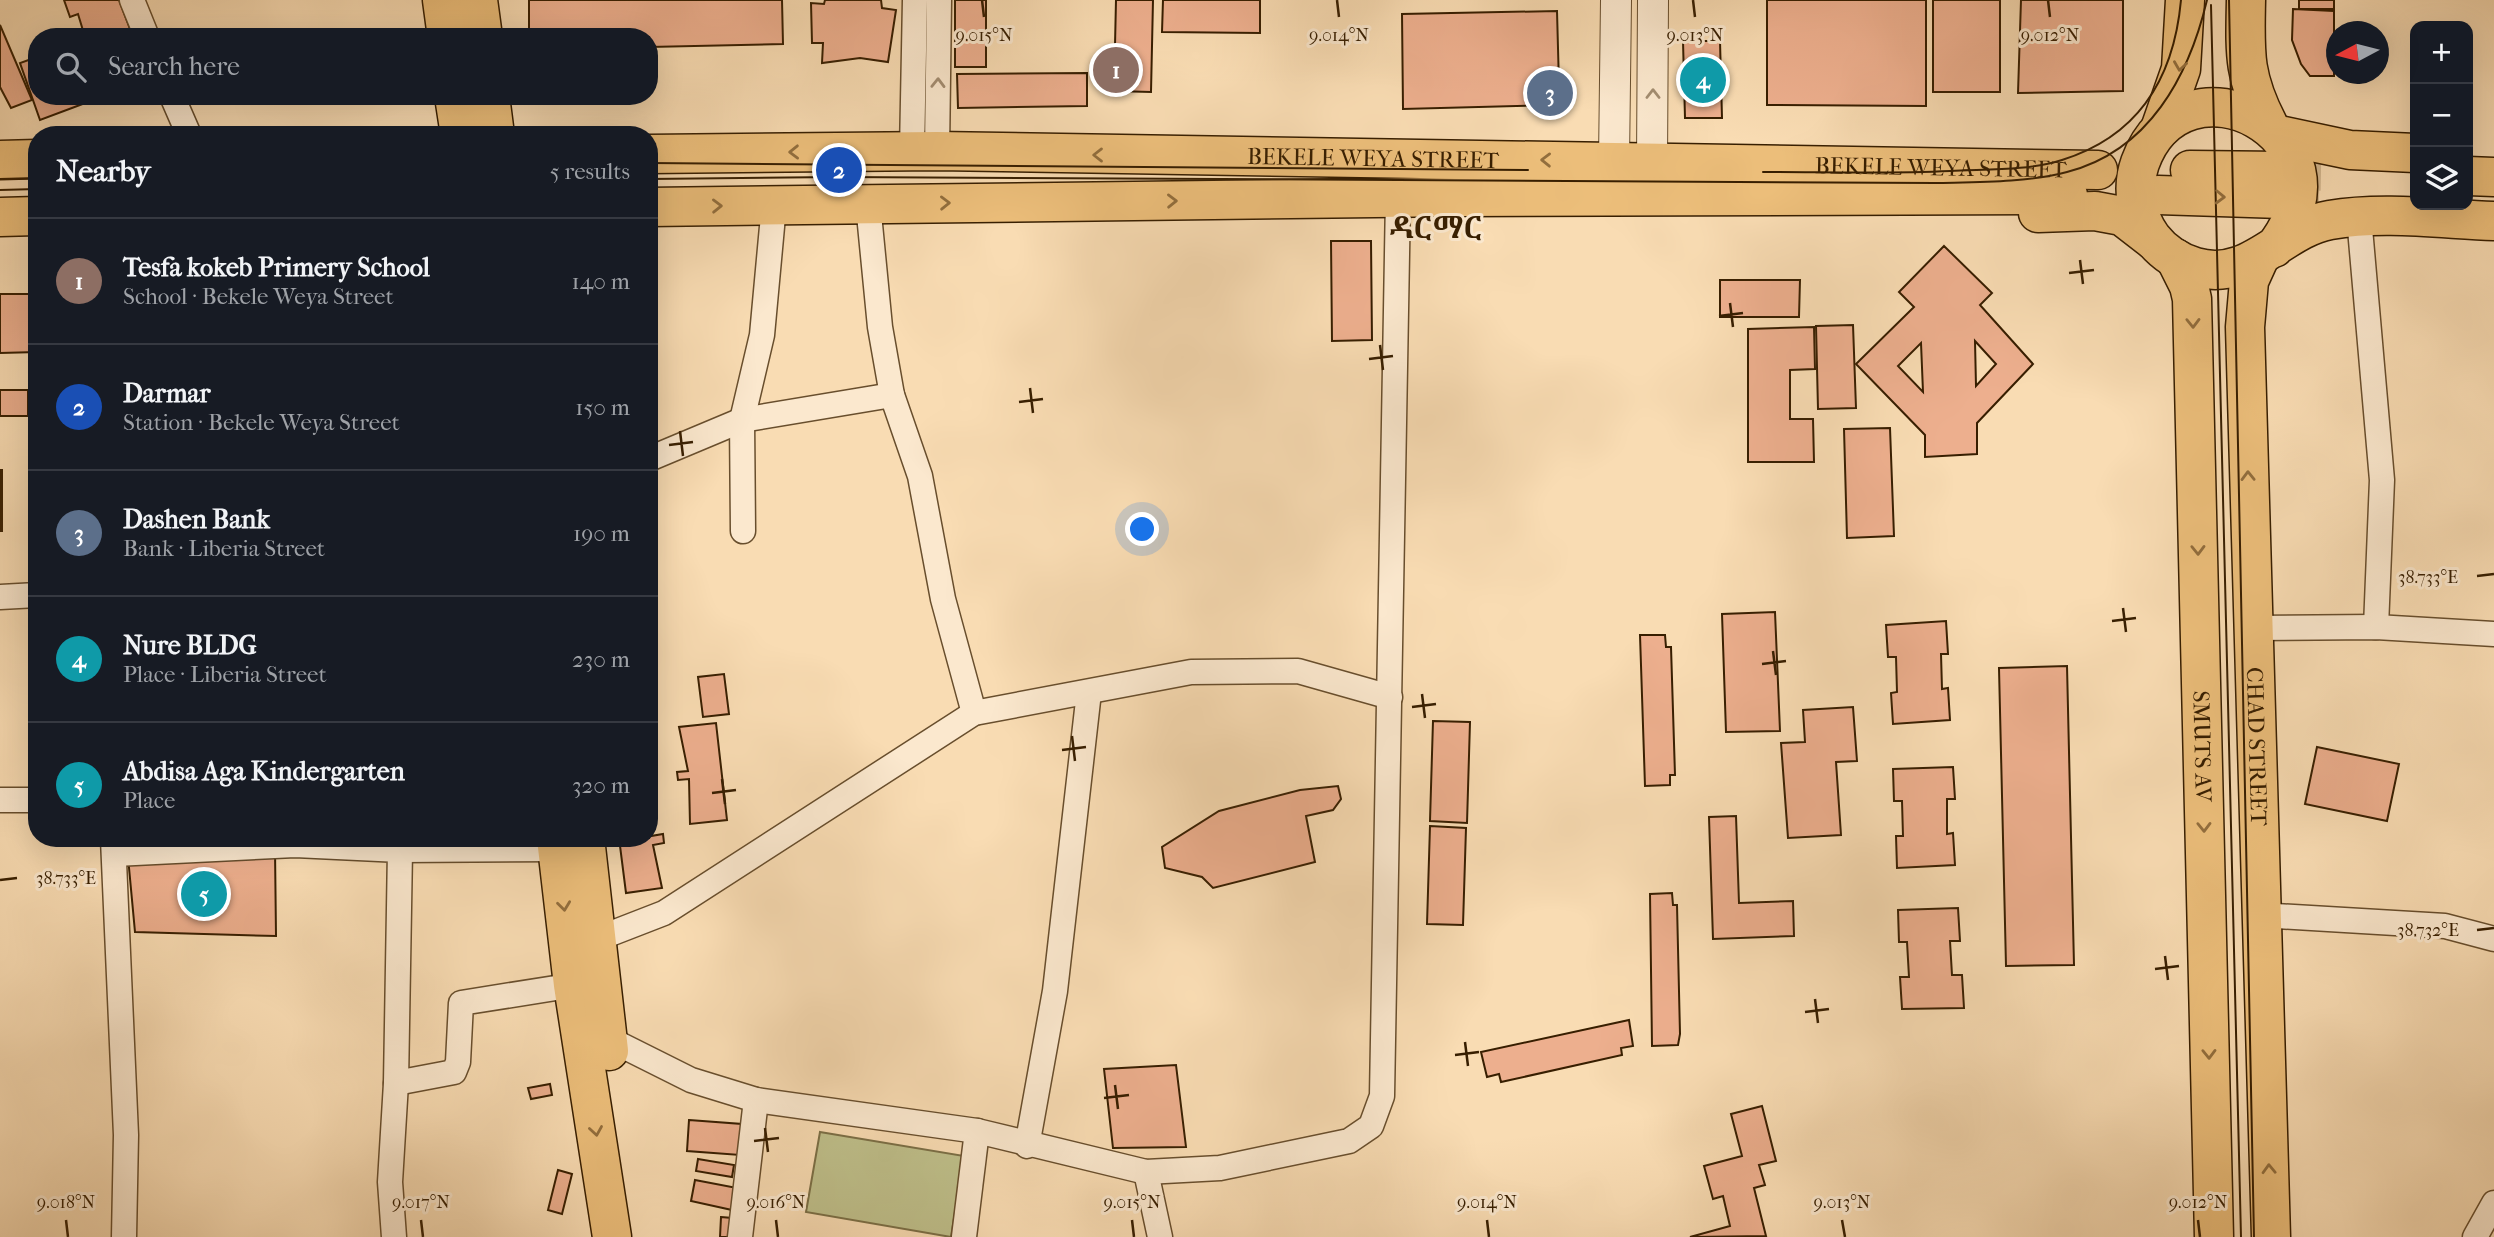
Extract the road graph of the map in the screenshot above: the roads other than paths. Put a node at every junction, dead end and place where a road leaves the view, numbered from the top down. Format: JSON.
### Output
{"nodes":[{"id":1,"x":132,"y":0,"type":"edge"},
{"id":2,"x":442,"y":0,"type":"edge"},
{"id":3,"x":478,"y":0,"type":"edge"},
{"id":4,"x":915,"y":0,"type":"edge"},
{"id":5,"x":939,"y":0,"type":"edge"},
{"id":6,"x":1616,"y":0,"type":"edge"},
{"id":7,"x":1653,"y":0,"type":"edge"},
{"id":8,"x":2185,"y":0,"type":"edge"},
{"id":9,"x":2246,"y":0,"type":"edge"},
{"id":10,"x":144,"y":28,"type":"edge"},
{"id":11,"x":446,"y":28,"type":"edge"},
{"id":12,"x":482,"y":28,"type":"edge"},
{"id":13,"x":176,"y":105,"type":"edge"},
{"id":14,"x":455,"y":105,"type":"edge"},
{"id":15,"x":491,"y":105,"type":"edge"},
{"id":16,"x":185,"y":126,"type":"edge"},
{"id":17,"x":459,"y":126,"type":"edge"},
{"id":18,"x":494,"y":126,"type":"edge"},
{"id":19,"x":924,"y":151,"type":"junction"},
{"id":20,"x":658,"y":153,"type":"edge"},
{"id":21,"x":2410,"y":153,"type":"edge"},
{"id":22,"x":2473,"y":155,"type":"edge"},
{"id":23,"x":2494,"y":155,"type":"edge"},
{"id":24,"x":2278,"y":157,"type":"junction"},
{"id":25,"x":28,"y":159,"type":"edge"},
{"id":26,"x":2157,"y":159,"type":"junction"},
{"id":27,"x":0,"y":160,"type":"edge"},
{"id":28,"x":1614,"y":161,"type":"junction"},
{"id":29,"x":1667,"y":162,"type":"junction"},
{"id":30,"x":2473,"y":176,"type":"edge"},
{"id":31,"x":2410,"y":177,"type":"edge"},
{"id":32,"x":2494,"y":177,"type":"edge"},
{"id":33,"x":1459,"y":197,"type":"junction"},
{"id":34,"x":2345,"y":197,"type":"junction"},
{"id":35,"x":1398,"y":198,"type":"junction"},
{"id":36,"x":2410,"y":202,"type":"edge"},
{"id":37,"x":2473,"y":203,"type":"edge"},
{"id":38,"x":868,"y":204,"type":"junction"},
{"id":39,"x":2494,"y":204,"type":"edge"},
{"id":40,"x":774,"y":205,"type":"junction"},
{"id":41,"x":658,"y":207,"type":"edge"},
{"id":42,"x":28,"y":216,"type":"edge"},
{"id":43,"x":0,"y":217,"type":"edge"},
{"id":44,"x":2494,"y":221,"type":"edge"},
{"id":45,"x":2164,"y":249,"type":"junction"},
{"id":46,"x":2266,"y":253,"type":"junction"},
{"id":47,"x":892,"y":395,"type":"junction"},
{"id":48,"x":742,"y":420,"type":"junction"},
{"id":49,"x":658,"y":461,"type":"edge"},
{"id":50,"x":743,"y":531,"type":"dead end"},
{"id":51,"x":28,"y":595,"type":"edge"},
{"id":52,"x":0,"y":597,"type":"edge"},
{"id":53,"x":2376,"y":627,"type":"junction"},
{"id":54,"x":2252,"y":628,"type":"junction"},
{"id":55,"x":2494,"y":634,"type":"edge"},
{"id":56,"x":1089,"y":692,"type":"junction"},
{"id":57,"x":1390,"y":697,"type":"junction"},
{"id":58,"x":974,"y":713,"type":"junction"},
{"id":59,"x":0,"y":800,"type":"edge"},
{"id":60,"x":28,"y":800,"type":"edge"},
{"id":61,"x":114,"y":847,"type":"edge"},
{"id":62,"x":401,"y":847,"type":"edge"},
{"id":63,"x":567,"y":847,"type":"edge"},
{"id":64,"x":568,"y":847,"type":"edge"},
{"id":65,"x":2260,"y":915,"type":"junction"},
{"id":66,"x":597,"y":939,"type":"junction"},
{"id":67,"x":2494,"y":939,"type":"edge"},
{"id":68,"x":587,"y":983,"type":"junction"},
{"id":69,"x":594,"y":1039,"type":"junction"},
{"id":70,"x":396,"y":1083,"type":"junction"},
{"id":71,"x":756,"y":1100,"type":"junction"},
{"id":72,"x":977,"y":1131,"type":"junction"},
{"id":73,"x":1027,"y":1146,"type":"junction"},
{"id":74,"x":1146,"y":1172,"type":"junction"},
{"id":75,"x":2494,"y":1203,"type":"edge"},
{"id":76,"x":124,"y":1237,"type":"edge"},
{"id":77,"x":394,"y":1237,"type":"edge"},
{"id":78,"x":612,"y":1237,"type":"edge"},
{"id":79,"x":637,"y":1237,"type":"edge"},
{"id":80,"x":740,"y":1237,"type":"edge"},
{"id":81,"x":964,"y":1237,"type":"edge"},
{"id":82,"x":1160,"y":1237,"type":"edge"},
{"id":83,"x":2214,"y":1237,"type":"edge"},
{"id":84,"x":2271,"y":1237,"type":"edge"},
{"id":85,"x":2475,"y":1237,"type":"edge"}],
"edges":[{"from":1,"to":10,"type":"street"},
{"from":2,"to":11,"type":"main road"},
{"from":3,"to":12,"type":"main road"},
{"from":4,"to":19,"type":"street"},
{"from":19,"to":5,"type":"street","one_way":true},
{"from":6,"to":28,"type":"street"},
{"from":29,"to":7,"type":"street","one_way":true},
{"from":8,"to":26,"type":"main road","one_way":true},
{"from":9,"to":24,"type":"main road"},
{"from":13,"to":16,"type":"street"},
{"from":14,"to":17,"type":"main road"},
{"from":15,"to":18,"type":"main road"},
{"from":19,"to":20,"type":"main road","name":"BEKELE WEYA STREET","one_way":true},
{"from":28,"to":19,"type":"main road","name":"BEKELE WEYA STREET","one_way":true},
{"from":21,"to":24,"type":"main road"},
{"from":22,"to":23,"type":"main road"},
{"from":24,"to":26,"type":"main road"},
{"from":24,"to":26,"type":"main road"},
{"from":24,"to":46,"type":"main road"},
{"from":25,"to":27,"type":"main road"},
{"from":26,"to":29,"type":"main road"},
{"from":26,"to":45,"type":"main road"},
{"from":28,"to":29,"type":"main road","name":"BEKELE WEYA STREET"},
{"from":29,"to":33,"type":"main road","name":"BEKELE WEYA STREET"},
{"from":30,"to":32,"type":"main road"},
{"from":31,"to":34,"type":"main road"},
{"from":33,"to":35,"type":"main road","name":"BEKELE WEYA STREET"},
{"from":33,"to":45,"type":"main road"},
{"from":34,"to":36,"type":"main road"},
{"from":34,"to":44,"type":"main road"},
{"from":34,"to":46,"type":"main road"},
{"from":34,"to":53,"type":"street"},
{"from":38,"to":35,"type":"main road","name":"BEKELE WEYA STREET","one_way":true},
{"from":35,"to":57,"type":"street"},
{"from":37,"to":39,"type":"main road"},
{"from":38,"to":40,"type":"main road","name":"BEKELE WEYA STREET"},
{"from":38,"to":47,"type":"street"},
{"from":41,"to":40,"type":"main road","name":"BEKELE WEYA STREET","one_way":true},
{"from":40,"to":48,"type":"street"},
{"from":42,"to":43,"type":"main road"},
{"from":45,"to":46,"type":"main road"},
{"from":45,"to":83,"type":"main road","name":"SMUTS AV","one_way":true},
{"from":54,"to":46,"type":"main road","name":"CHAD STREET","one_way":true},
{"from":47,"to":48,"type":"street"},
{"from":47,"to":58,"type":"street"},
{"from":48,"to":49,"type":"street"},
{"from":48,"to":50,"type":"street"},
{"from":51,"to":52,"type":"street"},
{"from":53,"to":54,"type":"street"},
{"from":53,"to":55,"type":"street"},
{"from":54,"to":65,"type":"main road","name":"CHAD STREET"},
{"from":56,"to":57,"type":"street"},
{"from":56,"to":58,"type":"street"},
{"from":56,"to":73,"type":"street"},
{"from":57,"to":74,"type":"street"},
{"from":58,"to":66,"type":"street"},
{"from":59,"to":60,"type":"street"},
{"from":61,"to":76,"type":"street"},
{"from":62,"to":70,"type":"street"},
{"from":63,"to":68,"type":"main road","one_way":true},
{"from":64,"to":66,"type":"main road"},
{"from":65,"to":67,"type":"street"},
{"from":84,"to":65,"type":"main road","name":"CHAD STREET","one_way":true},
{"from":66,"to":68,"type":"main road"},
{"from":68,"to":69,"type":"main road"},
{"from":68,"to":70,"type":"street"},
{"from":69,"to":71,"type":"street"},
{"from":69,"to":78,"type":"main road","one_way":true},
{"from":69,"to":79,"type":"main road"},
{"from":70,"to":77,"type":"street"},
{"from":71,"to":72,"type":"street"},
{"from":71,"to":80,"type":"street"},
{"from":72,"to":73,"type":"street"},
{"from":72,"to":81,"type":"street"},
{"from":73,"to":74,"type":"street"},
{"from":74,"to":82,"type":"street"},
{"from":75,"to":85,"type":"street"}]}
